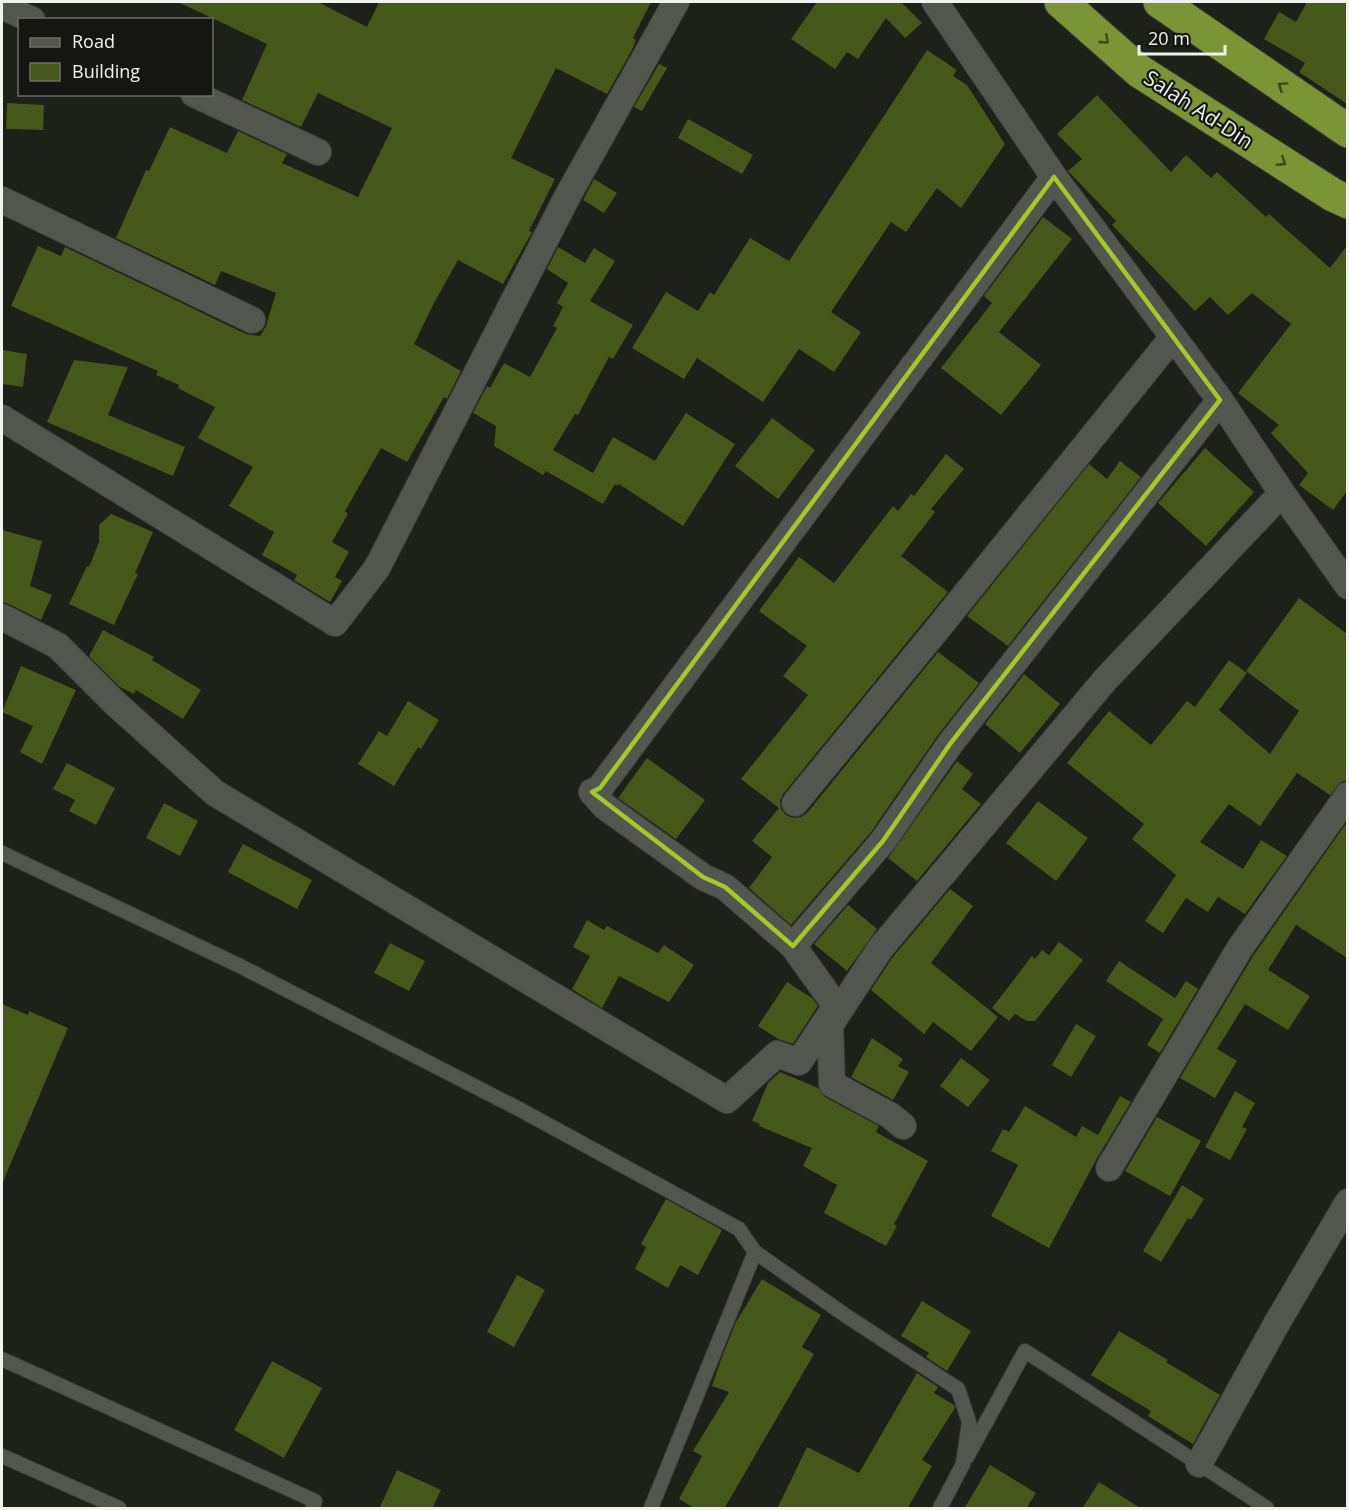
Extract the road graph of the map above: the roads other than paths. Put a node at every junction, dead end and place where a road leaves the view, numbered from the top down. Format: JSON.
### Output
{"nodes":[{"id":1,"x":676,"y":2,"type":"edge"},
{"id":2,"x":935,"y":2,"type":"edge"},
{"id":3,"x":1061,"y":2,"type":"edge"},
{"id":4,"x":1160,"y":2,"type":"edge"},
{"id":5,"x":198,"y":96,"type":"edge"},
{"id":6,"x":1347,"y":131,"type":"edge"},
{"id":7,"x":318,"y":152,"type":"dead end"},
{"id":8,"x":1054,"y":177,"type":"junction"},
{"id":9,"x":2,"y":200,"type":"edge"},
{"id":10,"x":1347,"y":202,"type":"edge"},
{"id":11,"x":252,"y":320,"type":"dead end"},
{"id":12,"x":1173,"y":337,"type":"junction"},
{"id":13,"x":1220,"y":400,"type":"junction"},
{"id":14,"x":2,"y":418,"type":"edge"},
{"id":15,"x":1281,"y":493,"type":"junction"},
{"id":16,"x":1347,"y":586,"type":"edge"},
{"id":17,"x":2,"y":617,"type":"edge"},
{"id":18,"x":1347,"y":795,"type":"edge"},
{"id":19,"x":795,"y":803,"type":"dead end"},
{"id":20,"x":2,"y":853,"type":"edge"},
{"id":21,"x":793,"y":946,"type":"junction"},
{"id":22,"x":903,"y":1126,"type":"dead end"},
{"id":23,"x":1109,"y":1168,"type":"dead end"},
{"id":24,"x":1347,"y":1202,"type":"edge"},
{"id":25,"x":755,"y":1252,"type":"junction"},
{"id":26,"x":2,"y":1359,"type":"edge"},
{"id":27,"x":2,"y":1456,"type":"edge"},
{"id":28,"x":963,"y":1464,"type":"junction"},
{"id":29,"x":1199,"y":1464,"type":"junction"},
{"id":30,"x":119,"y":1509,"type":"edge"},
{"id":31,"x":313,"y":1509,"type":"edge"},
{"id":32,"x":651,"y":1509,"type":"edge"},
{"id":33,"x":940,"y":1509,"type":"edge"},
{"id":34,"x":1267,"y":1509,"type":"edge"}],
"edges":[{"from":1,"to":14,"type":"street"},
{"from":2,"to":8,"type":"street"},
{"from":3,"to":10,"type":"highway","name":"Salah Ad-Din","one_way":true},
{"from":6,"to":4,"type":"highway","one_way":true},
{"from":5,"to":7,"type":"street"},
{"from":8,"to":12,"type":"street"},
{"from":8,"to":21,"type":"street"},
{"from":9,"to":11,"type":"street"},
{"from":12,"to":13,"type":"street"},
{"from":12,"to":19,"type":"street"},
{"from":13,"to":15,"type":"street"},
{"from":13,"to":21,"type":"street"},
{"from":15,"to":16,"type":"street"},
{"from":15,"to":22,"type":"street"},
{"from":17,"to":21,"type":"street"},
{"from":18,"to":23,"type":"street"},
{"from":20,"to":25,"type":"lane"},
{"from":24,"to":29,"type":"street"},
{"from":25,"to":28,"type":"lane"},
{"from":25,"to":32,"type":"lane"},
{"from":26,"to":31,"type":"lane"},
{"from":27,"to":30,"type":"lane"},
{"from":28,"to":29,"type":"lane"},
{"from":28,"to":33,"type":"lane"},
{"from":29,"to":34,"type":"lane"}]}
